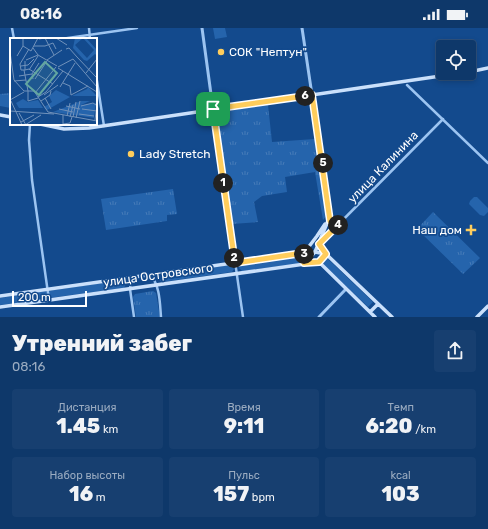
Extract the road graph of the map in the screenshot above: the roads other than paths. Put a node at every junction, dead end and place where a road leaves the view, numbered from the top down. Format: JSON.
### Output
{"nodes":[{"id":1,"x":12,"y":28,"type":"edge"},
{"id":2,"x":89,"y":28,"type":"edge"},
{"id":3,"x":138,"y":28,"type":"edge"},
{"id":4,"x":202,"y":28,"type":"edge"},
{"id":5,"x":302,"y":28,"type":"edge"},
{"id":6,"x":90,"y":35,"type":"junction"},
{"id":7,"x":14,"y":38,"type":"edge"},
{"id":8,"x":68,"y":38,"type":"edge"},
{"id":9,"x":488,"y":68,"type":"edge"},
{"id":10,"x":476,"y":71,"type":"edge"},
{"id":11,"x":476,"y":71,"type":"edge"},
{"id":12,"x":488,"y":72,"type":"edge"},
{"id":13,"x":436,"y":77,"type":"edge"},
{"id":14,"x":97,"y":81,"type":"edge"},
{"id":15,"x":404,"y":81,"type":"junction"},
{"id":16,"x":408,"y":85,"type":"joint"},
{"id":17,"x":312,"y":95,"type":"junction"},
{"id":18,"x":213,"y":109,"type":"junction"},
{"id":19,"x":0,"y":115,"type":"edge"},
{"id":20,"x":10,"y":117,"type":"edge"},
{"id":21,"x":442,"y":119,"type":"junction"},
{"id":22,"x":30,"y":125,"type":"edge"},
{"id":23,"x":45,"y":125,"type":"edge"},
{"id":24,"x":104,"y":126,"type":"junction"},
{"id":25,"x":488,"y":163,"type":"edge"},
{"id":26,"x":330,"y":216,"type":"junction"},
{"id":27,"x":341,"y":222,"type":"junction"},
{"id":28,"x":319,"y":244,"type":"junction"},
{"id":29,"x":316,"y":252,"type":"junction"},
{"id":30,"x":303,"y":253,"type":"junction"},
{"id":31,"x":326,"y":254,"type":"junction"},
{"id":32,"x":319,"y":262,"type":"junction"},
{"id":33,"x":235,"y":263,"type":"junction"},
{"id":34,"x":304,"y":263,"type":"junction"},
{"id":35,"x":236,"y":273,"type":"junction"},
{"id":36,"x":150,"y":275,"type":"junction"},
{"id":37,"x":131,"y":278,"type":"junction"},
{"id":38,"x":156,"y":285,"type":"junction"},
{"id":39,"x":47,"y":289,"type":"junction"},
{"id":40,"x":130,"y":289,"type":"junction"},
{"id":41,"x":346,"y":289,"type":"junction"},
{"id":42,"x":0,"y":296,"type":"edge"},
{"id":43,"x":49,"y":300,"type":"junction"},
{"id":44,"x":378,"y":304,"type":"junction"},
{"id":45,"x":488,"y":306,"type":"edge"},
{"id":46,"x":0,"y":307,"type":"edge"},
{"id":47,"x":370,"y":312,"type":"junction"},
{"id":48,"x":134,"y":317,"type":"edge"},
{"id":49,"x":161,"y":317,"type":"edge"},
{"id":50,"x":243,"y":317,"type":"edge"},
{"id":51,"x":319,"y":317,"type":"edge"},
{"id":52,"x":375,"y":317,"type":"edge"},
{"id":53,"x":392,"y":317,"type":"edge"},
{"id":54,"x":477,"y":317,"type":"edge"}],
"edges":[{"from":1,"to":7,"type":"street"},
{"from":2,"to":6,"type":"street"},
{"from":3,"to":6,"type":"street"},
{"from":4,"to":18,"type":"street"},
{"from":5,"to":17,"type":"street"},
{"from":6,"to":8,"type":"street"},
{"from":9,"to":10,"type":"main road"},
{"from":11,"to":12,"type":"main road"},
{"from":13,"to":15,"type":"main road"},
{"from":14,"to":24,"type":"street"},
{"from":15,"to":16,"type":"street"},
{"from":15,"to":17,"type":"main road"},
{"from":16,"to":21,"type":"street"},
{"from":17,"to":18,"type":"main road"},
{"from":17,"to":26,"type":"main road"},
{"from":18,"to":24,"type":"main road"},
{"from":18,"to":33,"type":"street"},
{"from":19,"to":20,"type":"main road"},
{"from":21,"to":25,"type":"street"},
{"from":21,"to":27,"type":"street","name":"улица Калинина"},
{"from":22,"to":39,"type":"street"},
{"from":23,"to":24,"type":"main road"},
{"from":26,"to":27,"type":"street"},
{"from":26,"to":28,"type":"main road"},
{"from":26,"to":30,"type":"main road"},
{"from":27,"to":28,"type":"street","name":"улица Калинина"},
{"from":28,"to":29,"type":"main road"},
{"from":28,"to":31,"type":"main road"},
{"from":29,"to":30,"type":"main road","name":"улица Островского"},
{"from":29,"to":31,"type":"main road","name":"улица Островского"},
{"from":29,"to":32,"type":"main road"},
{"from":29,"to":34,"type":"main road"},
{"from":30,"to":33,"type":"main road","name":"улица Островского"},
{"from":30,"to":34,"type":"main road"},
{"from":31,"to":32,"type":"main road"},
{"from":31,"to":44,"type":"main road"},
{"from":32,"to":34,"type":"main road","name":"улица Островского"},
{"from":32,"to":41,"type":"main road"},
{"from":33,"to":35,"type":"street"},
{"from":33,"to":36,"type":"main road","name":"улица Островского"},
{"from":34,"to":35,"type":"main road","name":"улица Островского"},
{"from":35,"to":38,"type":"main road","name":"улица Островского"},
{"from":35,"to":50,"type":"street"},
{"from":36,"to":37,"type":"main road","name":"улица Островского"},
{"from":36,"to":38,"type":"street"},
{"from":37,"to":39,"type":"main road","name":"улица Островского"},
{"from":37,"to":40,"type":"street"},
{"from":38,"to":40,"type":"main road","name":"улица Островского"},
{"from":38,"to":49,"type":"street"},
{"from":39,"to":42,"type":"main road","name":"улица Островского"},
{"from":39,"to":43,"type":"street"},
{"from":40,"to":43,"type":"main road","name":"улица Островского"},
{"from":40,"to":48,"type":"street"},
{"from":41,"to":47,"type":"main road"},
{"from":41,"to":51,"type":"street"},
{"from":43,"to":46,"type":"main road","name":"улица Островского"},
{"from":44,"to":47,"type":"main road"},
{"from":44,"to":53,"type":"main road"},
{"from":45,"to":54,"type":"main road"},
{"from":47,"to":52,"type":"main road"}]}
